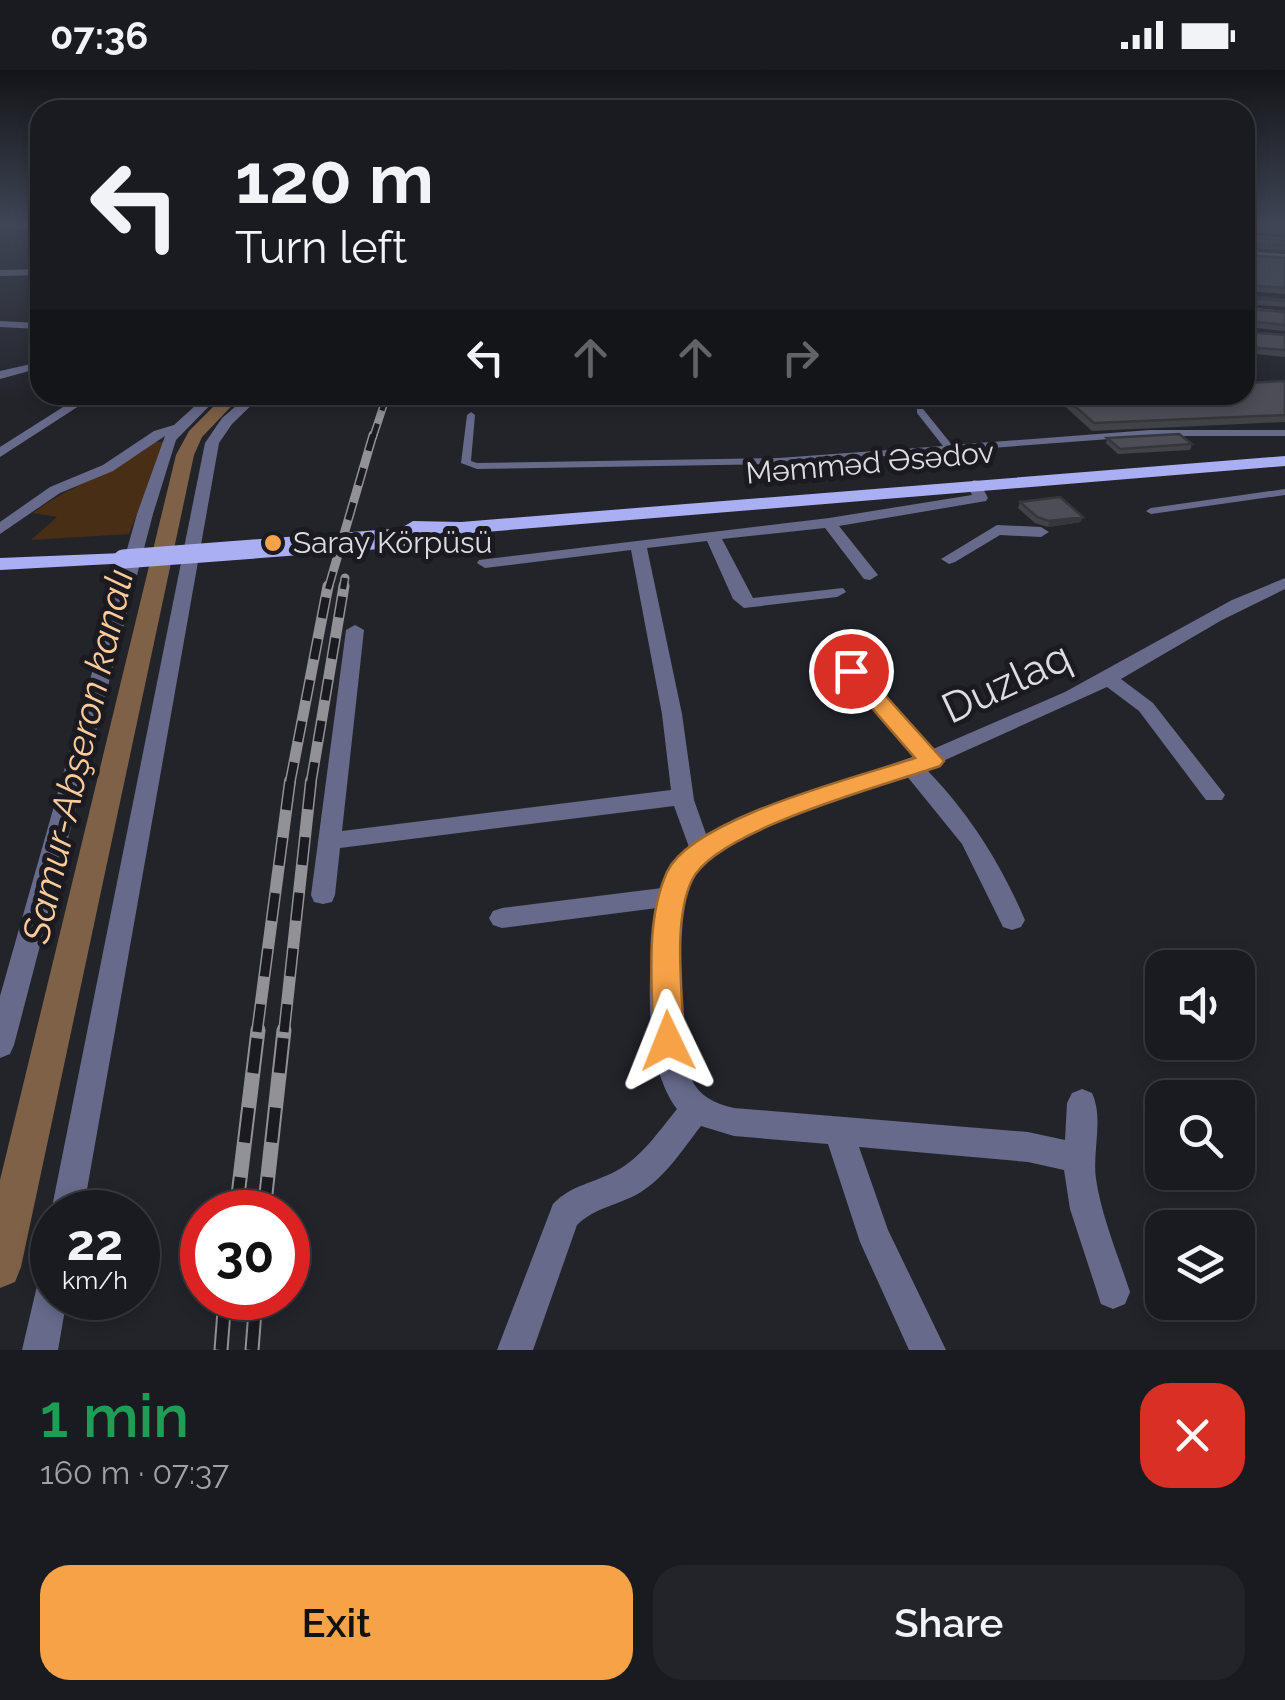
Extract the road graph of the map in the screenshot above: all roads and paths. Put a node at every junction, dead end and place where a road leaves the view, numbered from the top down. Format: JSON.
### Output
{"nodes":[{"id":1,"x":1255,"y":310,"type":"edge"},
{"id":2,"x":1285,"y":313,"type":"edge"},
{"id":3,"x":0,"y":324,"type":"edge"},
{"id":4,"x":30,"y":326,"type":"edge"},
{"id":5,"x":30,"y":367,"type":"edge"},
{"id":6,"x":0,"y":374,"type":"edge"},
{"id":7,"x":74,"y":405,"type":"edge"},
{"id":8,"x":203,"y":405,"type":"edge"},
{"id":9,"x":245,"y":405,"type":"edge"},
{"id":10,"x":920,"y":412,"type":"dead end"},
{"id":11,"x":470,"y":415,"type":"dead end"},
{"id":12,"x":178,"y":428,"type":"junction"},
{"id":13,"x":1285,"y":433,"type":"edge"},
{"id":14,"x":948,"y":448,"type":"junction"},
{"id":15,"x":0,"y":453,"type":"edge"},
{"id":16,"x":1285,"y":460,"type":"edge"},
{"id":17,"x":978,"y":491,"type":"junction"},
{"id":18,"x":1285,"y":492,"type":"edge"},
{"id":19,"x":1152,"y":511,"type":"dead end"},
{"id":20,"x":830,"y":522,"type":"junction"},
{"id":21,"x":0,"y":529,"type":"edge"},
{"id":22,"x":997,"y":530,"type":"junction"},
{"id":23,"x":1041,"y":532,"type":"dead end"},
{"id":24,"x":713,"y":536,"type":"junction"},
{"id":25,"x":638,"y":544,"type":"junction"},
{"id":26,"x":949,"y":559,"type":"dead end"},
{"id":27,"x":485,"y":562,"type":"dead end"},
{"id":28,"x":0,"y":564,"type":"edge"},
{"id":29,"x":870,"y":575,"type":"dead end"},
{"id":30,"x":1285,"y":584,"type":"edge"},
{"id":31,"x":837,"y":592,"type":"dead end"},
{"id":32,"x":355,"y":630,"type":"dead end"},
{"id":33,"x":851,"y":671,"type":"dead end"},
{"id":34,"x":1108,"y":678,"type":"junction"},
{"id":35,"x":922,"y":764,"type":"junction"},
{"id":36,"x":1214,"y":794,"type":"dead end"},
{"id":37,"x":680,"y":797,"type":"junction"},
{"id":38,"x":329,"y":841,"type":"junction"},
{"id":39,"x":702,"y":850,"type":"junction"},
{"id":40,"x":323,"y":895,"type":"dead end"},
{"id":41,"x":673,"y":896,"type":"junction"},
{"id":42,"x":502,"y":918,"type":"dead end"},
{"id":43,"x":1012,"y":920,"type":"dead end"},
{"id":44,"x":0,"y":1045,"type":"edge"},
{"id":45,"x":1082,"y":1103,"type":"dead end"},
{"id":46,"x":695,"y":1110,"type":"junction"},
{"id":47,"x":839,"y":1130,"type":"junction"},
{"id":48,"x":1079,"y":1158,"type":"junction"},
{"id":49,"x":70,"y":1190,"type":"edge"},
{"id":50,"x":1113,"y":1292,"type":"dead end"},
{"id":51,"x":46,"y":1320,"type":"edge"},
{"id":52,"x":40,"y":1350,"type":"edge"},
{"id":53,"x":515,"y":1350,"type":"edge"},
{"id":54,"x":928,"y":1350,"type":"edge"}],
"edges":[{"from":1,"to":2,"type":"lane"},
{"from":3,"to":4,"type":"street"},
{"from":5,"to":6,"type":"street"},
{"from":7,"to":15,"type":"street"},
{"from":8,"to":12,"type":"street"},
{"from":9,"to":49,"type":"street"},
{"from":10,"to":14,"type":"lane"},
{"from":11,"to":14,"type":"lane"},
{"from":12,"to":21,"type":"street"},
{"from":12,"to":44,"type":"street"},
{"from":13,"to":14,"type":"lane"},
{"from":16,"to":17,"type":"main road","name":"Məmməd Əsədov"},
{"from":17,"to":20,"type":"street"},
{"from":17,"to":22,"type":"street"},
{"from":17,"to":28,"type":"main road","name":"Məmməd Əsədov","bridge":true},
{"from":18,"to":19,"type":"lane"},
{"from":20,"to":24,"type":"street"},
{"from":20,"to":29,"type":"street"},
{"from":22,"to":23,"type":"street"},
{"from":22,"to":26,"type":"street"},
{"from":24,"to":25,"type":"street"},
{"from":24,"to":31,"type":"street"},
{"from":25,"to":27,"type":"street"},
{"from":25,"to":37,"type":"street"},
{"from":30,"to":34,"type":"street","name":"Duzlaq"},
{"from":32,"to":38,"type":"street"},
{"from":33,"to":35,"type":"street"},
{"from":34,"to":35,"type":"street","name":"Duzlaq"},
{"from":34,"to":36,"type":"street"},
{"from":35,"to":39,"type":"street","name":"Duzlaq"},
{"from":35,"to":43,"type":"street"},
{"from":37,"to":38,"type":"street"},
{"from":37,"to":39,"type":"street"},
{"from":38,"to":40,"type":"street"},
{"from":39,"to":41,"type":"street","name":"Duzlaq"},
{"from":41,"to":42,"type":"street"},
{"from":41,"to":46,"type":"street","name":"Duzlaq"},
{"from":45,"to":48,"type":"street"},
{"from":46,"to":47,"type":"street"},
{"from":46,"to":53,"type":"street"},
{"from":47,"to":48,"type":"street"},
{"from":47,"to":54,"type":"street"},
{"from":48,"to":50,"type":"street"},
{"from":51,"to":52,"type":"street"}]}
